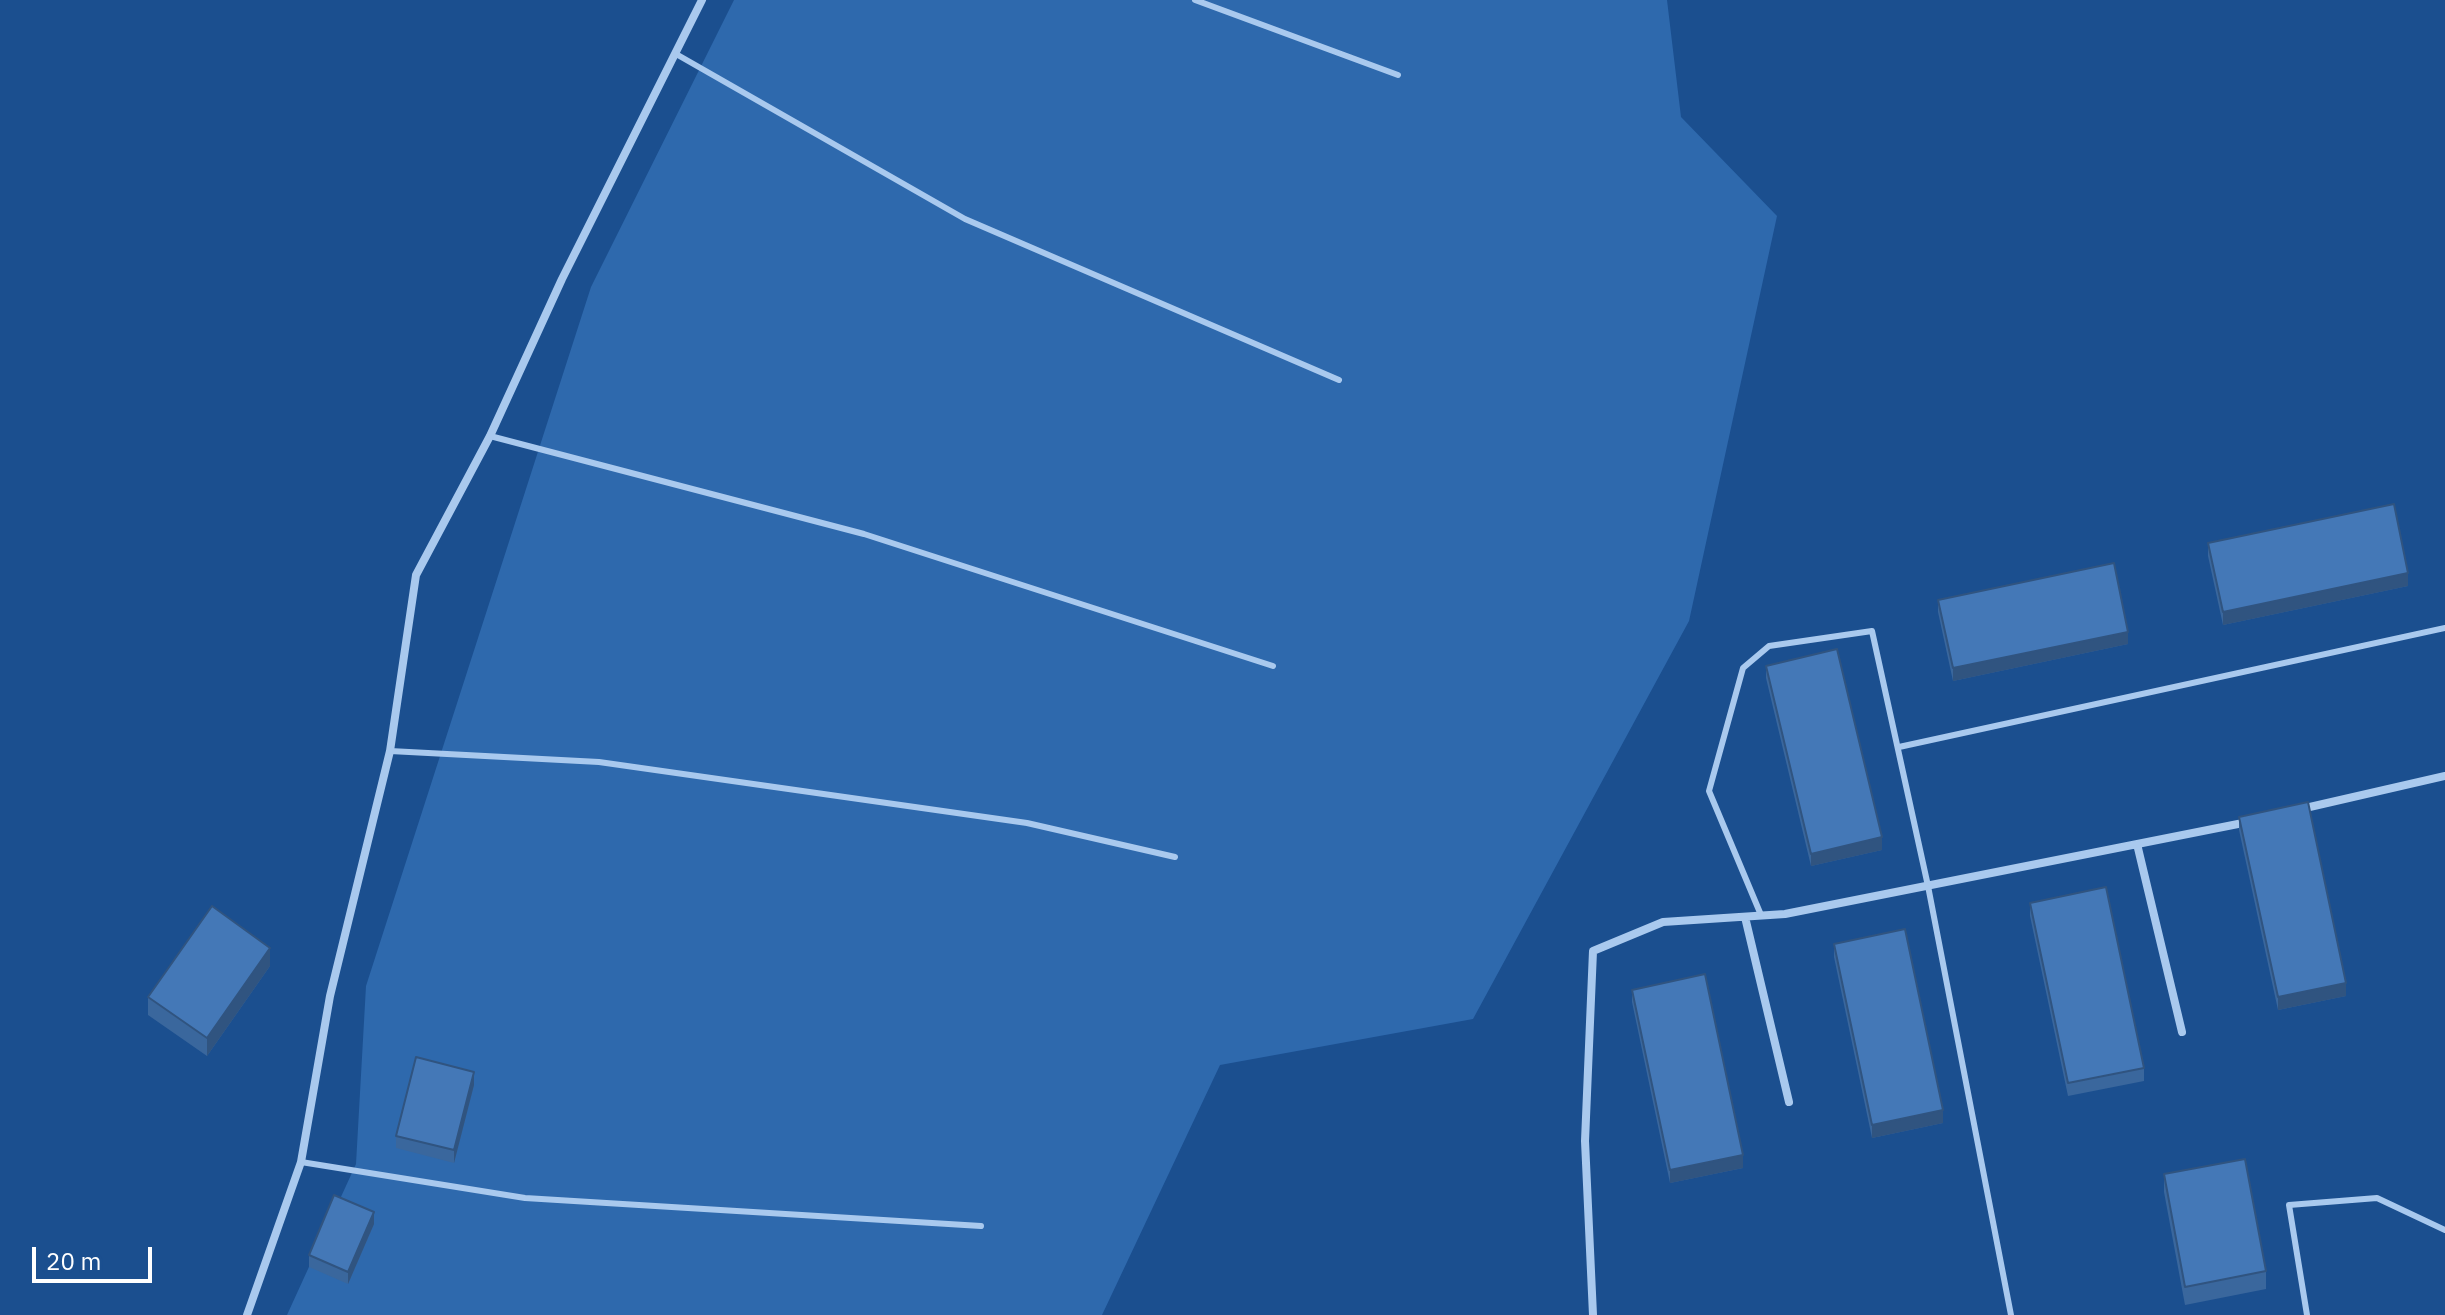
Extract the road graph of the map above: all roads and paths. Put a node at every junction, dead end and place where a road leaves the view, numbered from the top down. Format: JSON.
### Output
{"nodes":[{"id":1,"x":702,"y":0,"type":"edge"},
{"id":2,"x":1195,"y":0,"type":"edge"},
{"id":3,"x":676,"y":54,"type":"junction"},
{"id":4,"x":1398,"y":75,"type":"dead end"},
{"id":5,"x":1339,"y":380,"type":"dead end"},
{"id":6,"x":490,"y":436,"type":"junction"},
{"id":7,"x":2445,"y":628,"type":"edge"},
{"id":8,"x":1273,"y":666,"type":"dead end"},
{"id":9,"x":1899,"y":747,"type":"junction"},
{"id":10,"x":390,"y":751,"type":"junction"},
{"id":11,"x":2445,"y":776,"type":"edge"},
{"id":12,"x":2290,"y":812,"type":"edge"},
{"id":13,"x":2259,"y":819,"type":"edge"},
{"id":14,"x":2137,"y":844,"type":"junction"},
{"id":15,"x":1175,"y":857,"type":"dead end"},
{"id":16,"x":1928,"y":886,"type":"junction"},
{"id":17,"x":1761,"y":915,"type":"junction"},
{"id":18,"x":1745,"y":917,"type":"junction"},
{"id":19,"x":2182,"y":1032,"type":"dead end"},
{"id":20,"x":1789,"y":1102,"type":"dead end"},
{"id":21,"x":301,"y":1162,"type":"junction"},
{"id":22,"x":981,"y":1226,"type":"dead end"},
{"id":23,"x":2445,"y":1230,"type":"edge"},
{"id":24,"x":247,"y":1315,"type":"edge"},
{"id":25,"x":1593,"y":1315,"type":"edge"},
{"id":26,"x":2011,"y":1315,"type":"edge"},
{"id":27,"x":2307,"y":1315,"type":"edge"}],
"edges":[{"from":1,"to":3,"type":"street"},
{"from":2,"to":4,"type":"lane"},
{"from":3,"to":5,"type":"lane"},
{"from":3,"to":6,"type":"street"},
{"from":6,"to":8,"type":"lane"},
{"from":6,"to":10,"type":"street"},
{"from":7,"to":9,"type":"lane"},
{"from":9,"to":16,"type":"lane"},
{"from":9,"to":17,"type":"lane"},
{"from":10,"to":15,"type":"lane"},
{"from":10,"to":21,"type":"street"},
{"from":11,"to":12,"type":"street"},
{"from":13,"to":14,"type":"street"},
{"from":14,"to":16,"type":"street"},
{"from":14,"to":19,"type":"street"},
{"from":16,"to":17,"type":"street"},
{"from":16,"to":26,"type":"lane"},
{"from":17,"to":18,"type":"street"},
{"from":18,"to":20,"type":"street"},
{"from":18,"to":25,"type":"street"},
{"from":21,"to":22,"type":"lane"},
{"from":21,"to":24,"type":"street"},
{"from":23,"to":27,"type":"lane"}]}
